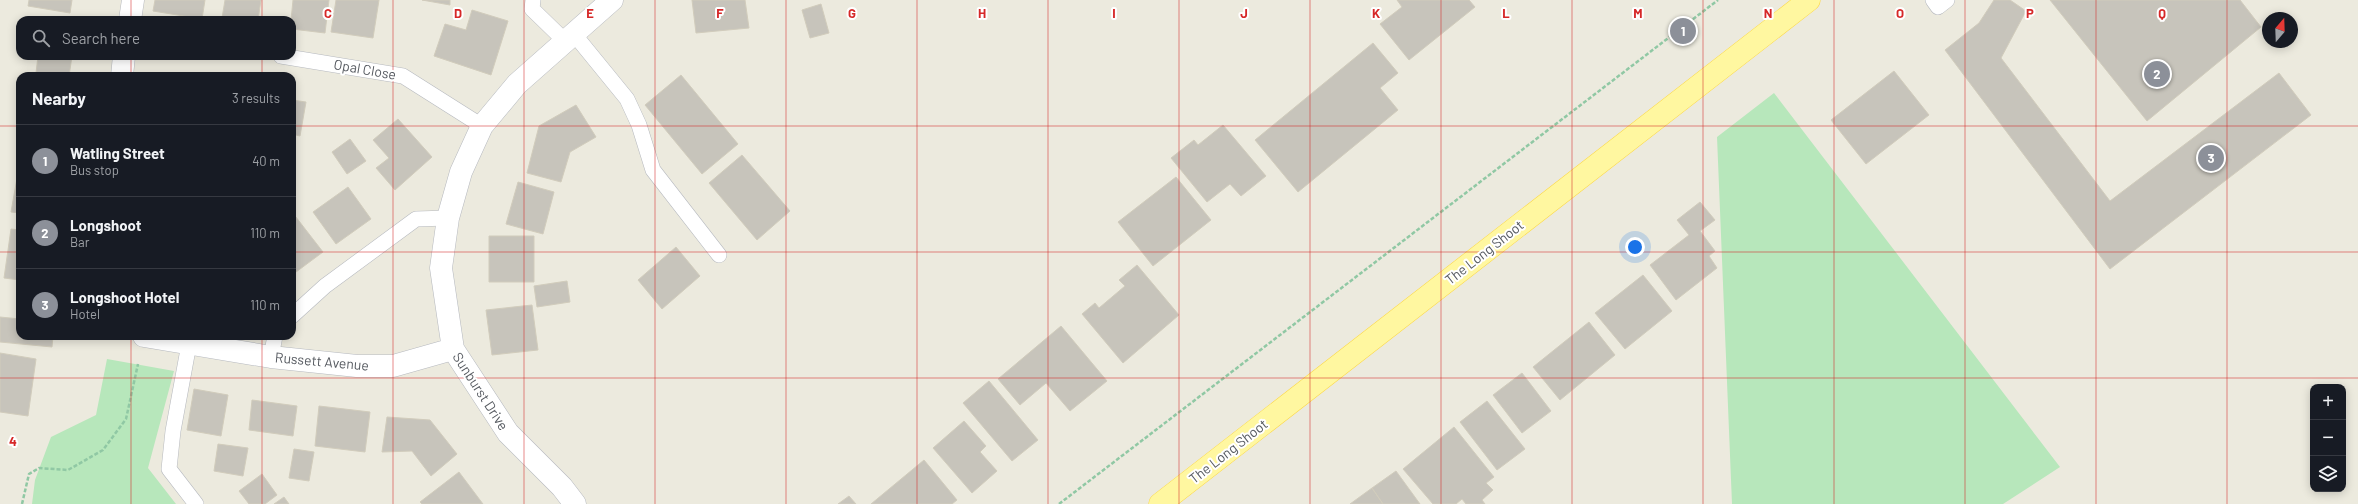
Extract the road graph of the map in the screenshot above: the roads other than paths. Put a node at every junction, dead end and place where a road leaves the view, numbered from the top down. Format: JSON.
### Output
{"nodes":[{"id":1,"x":133,"y":0,"type":"edge"},
{"id":2,"x":533,"y":0,"type":"edge"},
{"id":3,"x":612,"y":0,"type":"edge"},
{"id":4,"x":1809,"y":0,"type":"edge"},
{"id":5,"x":1933,"y":0,"type":"edge"},
{"id":6,"x":1948,"y":0,"type":"edge"},
{"id":7,"x":131,"y":16,"type":"edge"},
{"id":8,"x":569,"y":37,"type":"junction"},
{"id":9,"x":296,"y":58,"type":"edge"},
{"id":10,"x":124,"y":60,"type":"edge"},
{"id":11,"x":122,"y":72,"type":"edge"},
{"id":12,"x":482,"y":126,"type":"junction"},
{"id":13,"x":448,"y":218,"type":"junction"},
{"id":14,"x":719,"y":254,"type":"dead end"},
{"id":15,"x":296,"y":312,"type":"edge"},
{"id":16,"x":166,"y":340,"type":"edge"},
{"id":17,"x":274,"y":340,"type":"edge"},
{"id":18,"x":189,"y":344,"type":"junction"},
{"id":19,"x":453,"y":349,"type":"junction"},
{"id":20,"x":271,"y":357,"type":"junction"},
{"id":21,"x":1169,"y":501,"type":"edge"},
{"id":22,"x":196,"y":504,"type":"edge"},
{"id":23,"x":574,"y":504,"type":"edge"}],
"edges":[{"from":1,"to":7,"type":"street"},
{"from":2,"to":8,"type":"lane"},
{"from":3,"to":8,"type":"street","name":"Sunburst Drive"},
{"from":4,"to":21,"type":"main road","name":"The Long Shoot"},
{"from":5,"to":6,"type":"lane"},
{"from":8,"to":12,"type":"street","name":"Sunburst Drive"},
{"from":8,"to":14,"type":"lane"},
{"from":9,"to":12,"type":"lane","name":"Opal Close"},
{"from":10,"to":11,"type":"street"},
{"from":12,"to":13,"type":"street","name":"Sunburst Drive"},
{"from":13,"to":15,"type":"lane"},
{"from":13,"to":19,"type":"street","name":"Sunburst Drive"},
{"from":16,"to":18,"type":"street","name":"Russett Avenue"},
{"from":17,"to":20,"type":"lane"},
{"from":18,"to":20,"type":"street","name":"Russett Avenue"},
{"from":18,"to":22,"type":"lane"},
{"from":19,"to":20,"type":"street","name":"Russett Avenue"},
{"from":19,"to":23,"type":"street","name":"Sunburst Drive"}]}
